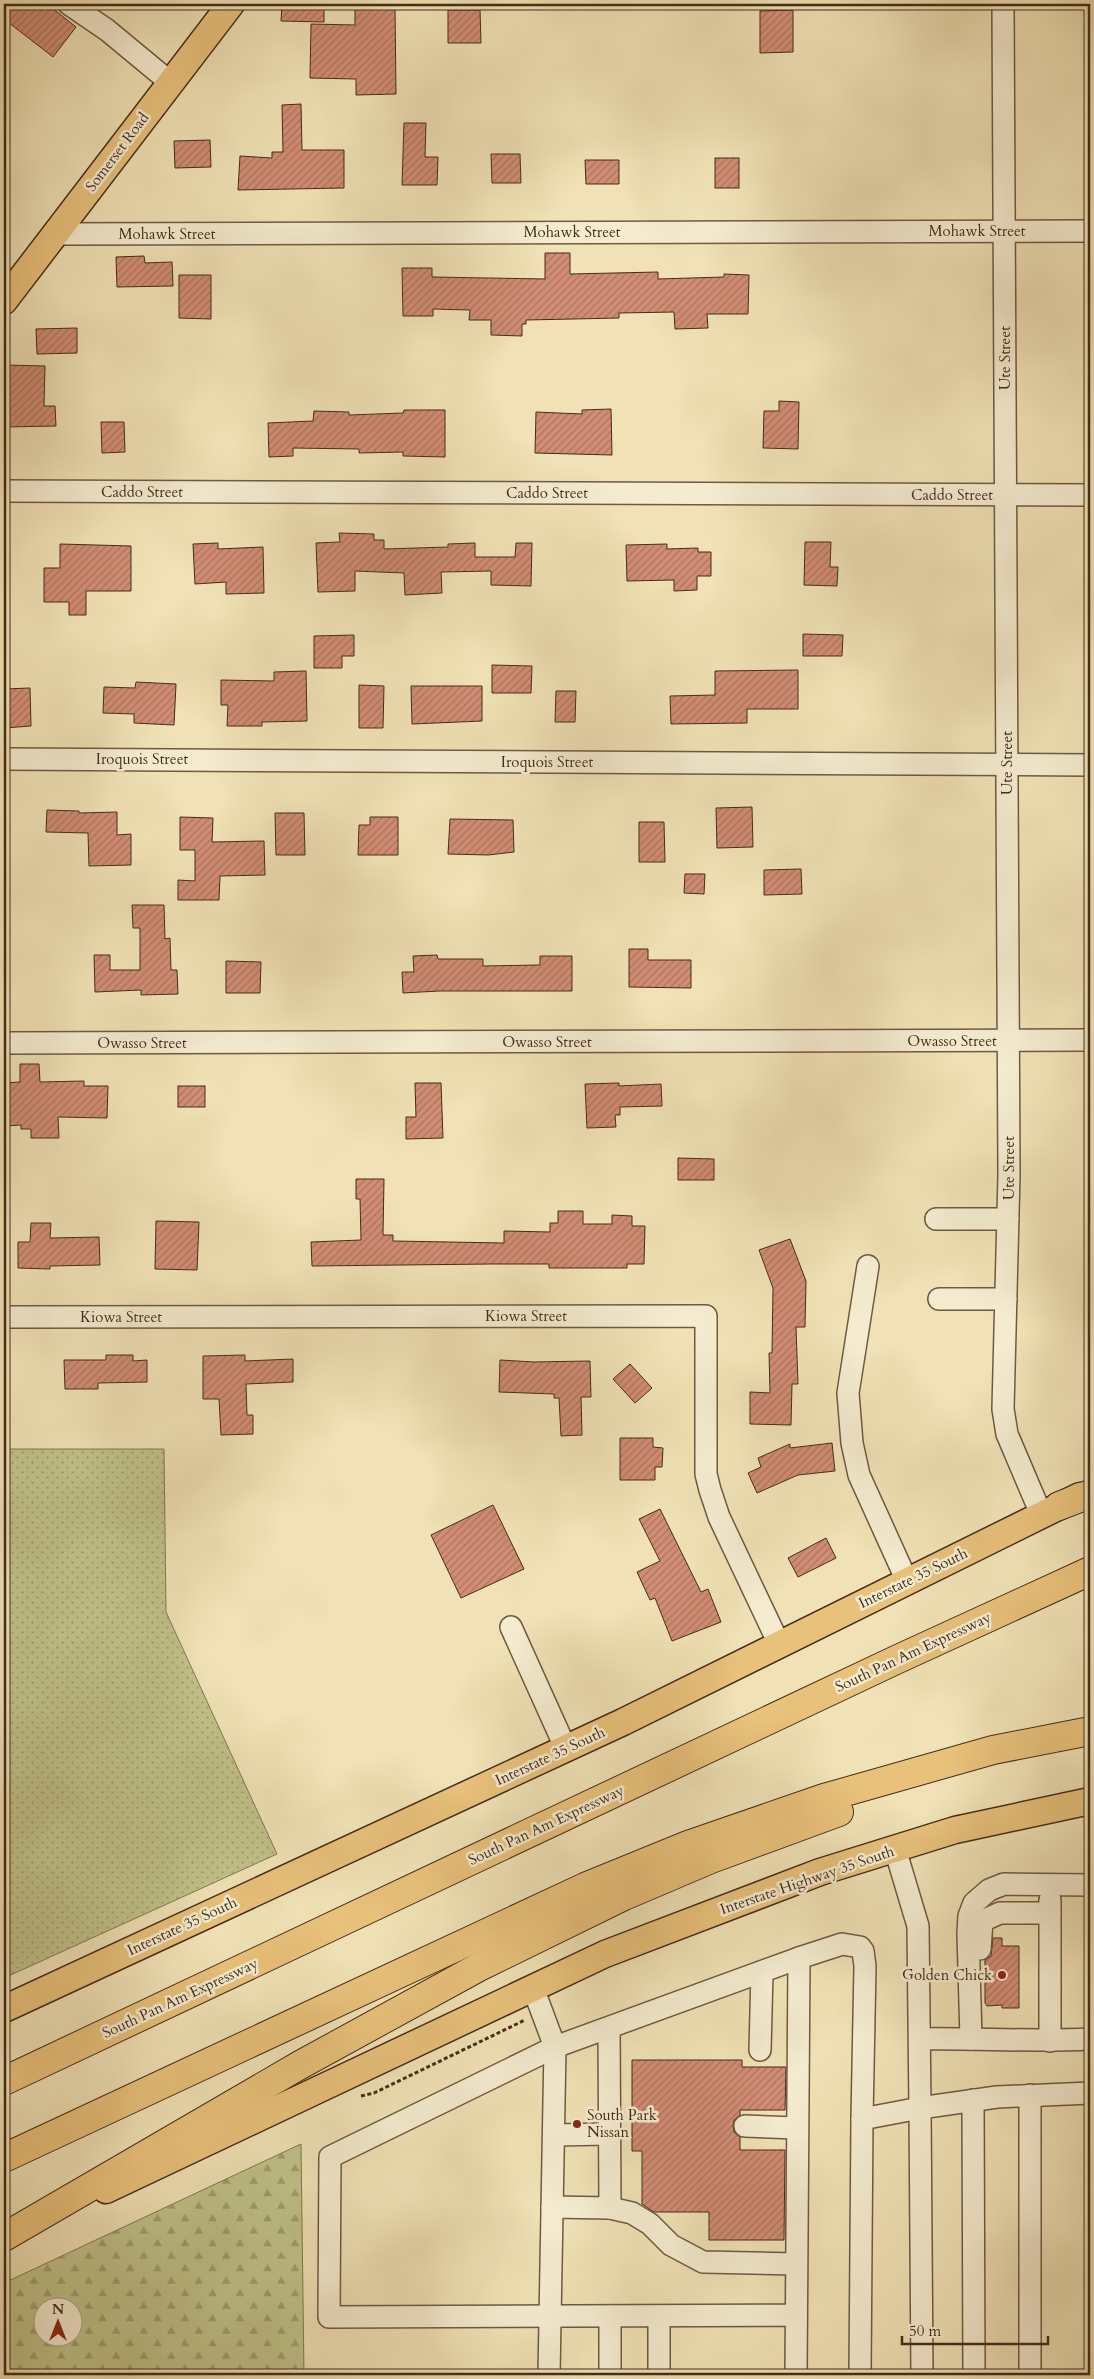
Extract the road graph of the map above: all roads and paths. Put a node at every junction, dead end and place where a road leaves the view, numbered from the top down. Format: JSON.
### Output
{"nodes":[{"id":1,"x":69,"y":4,"type":"edge"},
{"id":2,"x":231,"y":4,"type":"edge"},
{"id":3,"x":1003,"y":4,"type":"edge"},
{"id":4,"x":171,"y":82,"type":"junction"},
{"id":5,"x":1004,"y":231,"type":"junction"},
{"id":6,"x":1090,"y":232,"type":"edge"},
{"id":7,"x":55,"y":234,"type":"junction"},
{"id":8,"x":4,"y":301,"type":"edge"},
{"id":9,"x":4,"y":491,"type":"edge"},
{"id":10,"x":1006,"y":495,"type":"junction"},
{"id":11,"x":1090,"y":495,"type":"edge"},
{"id":12,"x":4,"y":759,"type":"edge"},
{"id":13,"x":1007,"y":765,"type":"junction"},
{"id":14,"x":1090,"y":765,"type":"edge"},
{"id":15,"x":1009,"y":1040,"type":"junction"},
{"id":16,"x":1090,"y":1040,"type":"edge"},
{"id":17,"x":4,"y":1043,"type":"edge"},
{"id":18,"x":1008,"y":1219,"type":"junction"},
{"id":19,"x":936,"y":1220,"type":"dead end"},
{"id":20,"x":868,"y":1266,"type":"dead end"},
{"id":21,"x":939,"y":1299,"type":"dead end"},
{"id":22,"x":1006,"y":1299,"type":"junction"},
{"id":23,"x":4,"y":1317,"type":"edge"},
{"id":24,"x":1090,"y":1492,"type":"edge"},
{"id":25,"x":1050,"y":1510,"type":"junction"},
{"id":26,"x":1090,"y":1571,"type":"edge"},
{"id":27,"x":907,"y":1581,"type":"junction"},
{"id":28,"x":511,"y":1627,"type":"dead end"},
{"id":29,"x":779,"y":1644,"type":"junction"},
{"id":30,"x":1090,"y":1731,"type":"edge"},
{"id":31,"x":566,"y":1749,"type":"junction"},
{"id":32,"x":993,"y":1750,"type":"junction"},
{"id":33,"x":1090,"y":1801,"type":"edge"},
{"id":34,"x":895,"y":1849,"type":"junction"},
{"id":35,"x":1044,"y":1884,"type":"junction"},
{"id":36,"x":1090,"y":1885,"type":"edge"},
{"id":37,"x":1050,"y":1913,"type":"junction"},
{"id":38,"x":799,"y":1958,"type":"junction"},
{"id":39,"x":762,"y":1972,"type":"junction"},
{"id":40,"x":533,"y":1988,"type":"junction"},
{"id":41,"x":4,"y":2009,"type":"edge"},
{"id":42,"x":609,"y":2028,"type":"junction"},
{"id":43,"x":971,"y":2030,"type":"junction"},
{"id":44,"x":920,"y":2039,"type":"junction"},
{"id":45,"x":1090,"y":2039,"type":"edge"},
{"id":46,"x":1050,"y":2041,"type":"junction"},
{"id":47,"x":555,"y":2047,"type":"junction"},
{"id":48,"x":760,"y":2050,"type":"dead end"},
{"id":49,"x":4,"y":2081,"type":"edge"},
{"id":50,"x":1090,"y":2093,"type":"edge"},
{"id":51,"x":1030,"y":2095,"type":"junction"},
{"id":52,"x":973,"y":2100,"type":"junction"},
{"id":53,"x":920,"y":2108,"type":"junction"},
{"id":54,"x":862,"y":2119,"type":"junction"},
{"id":55,"x":745,"y":2126,"type":"dead end"},
{"id":56,"x":798,"y":2128,"type":"junction"},
{"id":57,"x":609,"y":2134,"type":"junction"},
{"id":58,"x":554,"y":2135,"type":"junction"},
{"id":59,"x":4,"y":2158,"type":"edge"},
{"id":60,"x":552,"y":2207,"type":"junction"},
{"id":61,"x":610,"y":2208,"type":"junction"},
{"id":62,"x":4,"y":2238,"type":"edge"},
{"id":63,"x":796,"y":2264,"type":"junction"},
{"id":64,"x":796,"y":2315,"type":"junction"},
{"id":65,"x":550,"y":2316,"type":"junction"},
{"id":66,"x":610,"y":2316,"type":"junction"},
{"id":67,"x":659,"y":2316,"type":"junction"},
{"id":68,"x":550,"y":2375,"type":"edge"},
{"id":69,"x":610,"y":2375,"type":"edge"},
{"id":70,"x":659,"y":2375,"type":"edge"},
{"id":71,"x":796,"y":2375,"type":"edge"},
{"id":72,"x":860,"y":2375,"type":"edge"},
{"id":73,"x":922,"y":2375,"type":"edge"},
{"id":74,"x":974,"y":2375,"type":"edge"},
{"id":75,"x":1030,"y":2375,"type":"edge"}],
"edges":[{"from":1,"to":4,"type":"street"},
{"from":2,"to":4,"type":"main road","name":"Somerset Road"},
{"from":3,"to":5,"type":"street","name":"Ute Street"},
{"from":4,"to":7,"type":"main road","name":"Somerset Road"},
{"from":5,"to":6,"type":"street","name":"Mohawk Street"},
{"from":5,"to":7,"type":"street","name":"Mohawk Street"},
{"from":5,"to":10,"type":"street","name":"Ute Street"},
{"from":7,"to":8,"type":"main road","name":"Somerset Road"},
{"from":9,"to":10,"type":"street","name":"Caddo Street"},
{"from":10,"to":11,"type":"street","name":"Caddo Street"},
{"from":10,"to":13,"type":"street","name":"Ute Street"},
{"from":12,"to":13,"type":"street","name":"Iroquois Street"},
{"from":13,"to":14,"type":"street","name":"Iroquois Street"},
{"from":13,"to":15,"type":"street","name":"Ute Street"},
{"from":15,"to":16,"type":"street","name":"Owasso Street"},
{"from":15,"to":17,"type":"street","name":"Owasso Street"},
{"from":15,"to":18,"type":"street","name":"Ute Street"},
{"from":18,"to":19,"type":"street"},
{"from":18,"to":22,"type":"street","name":"Ute Street"},
{"from":20,"to":27,"type":"street"},
{"from":21,"to":22,"type":"street"},
{"from":22,"to":25,"type":"street","name":"Ute Street"},
{"from":23,"to":29,"type":"street","name":"Kiowa Street"},
{"from":24,"to":25,"type":"highway"},
{"from":25,"to":27,"type":"main road","name":"Interstate 35 South"},
{"from":26,"to":49,"type":"highway","name":"South Pan Am Expressway"},
{"from":27,"to":29,"type":"main road","name":"Interstate 35 South"},
{"from":28,"to":31,"type":"street"},
{"from":29,"to":31,"type":"main road","name":"Interstate 35 South"},
{"from":30,"to":32,"type":"highway"},
{"from":31,"to":41,"type":"main road","name":"Interstate 35 South"},
{"from":32,"to":59,"type":"highway"},
{"from":32,"to":62,"type":"highway"},
{"from":33,"to":34,"type":"main road","name":"Interstate Highway 35 South"},
{"from":34,"to":40,"type":"main road","name":"Interstate Highway 35 South"},
{"from":34,"to":44,"type":"street"},
{"from":35,"to":36,"type":"street"},
{"from":35,"to":37,"type":"street"},
{"from":35,"to":43,"type":"street"},
{"from":37,"to":43,"type":"street"},
{"from":37,"to":46,"type":"street"},
{"from":38,"to":39,"type":"street"},
{"from":38,"to":54,"type":"street"},
{"from":38,"to":56,"type":"street"},
{"from":39,"to":42,"type":"street"},
{"from":39,"to":48,"type":"street"},
{"from":40,"to":47,"type":"street"},
{"from":40,"to":62,"type":"main road"},
{"from":42,"to":47,"type":"street"},
{"from":42,"to":57,"type":"street"},
{"from":43,"to":44,"type":"street"},
{"from":43,"to":46,"type":"street"},
{"from":44,"to":53,"type":"street"},
{"from":45,"to":46,"type":"street"},
{"from":47,"to":58,"type":"street"},
{"from":47,"to":65,"type":"street"},
{"from":50,"to":51,"type":"street"},
{"from":51,"to":52,"type":"street"},
{"from":51,"to":75,"type":"street"},
{"from":52,"to":53,"type":"street"},
{"from":52,"to":74,"type":"street"},
{"from":53,"to":54,"type":"street"},
{"from":53,"to":73,"type":"street"},
{"from":54,"to":72,"type":"street"},
{"from":55,"to":56,"type":"street"},
{"from":56,"to":63,"type":"street"},
{"from":57,"to":58,"type":"street"},
{"from":57,"to":61,"type":"street"},
{"from":58,"to":60,"type":"street"},
{"from":60,"to":61,"type":"street"},
{"from":60,"to":65,"type":"street"},
{"from":61,"to":63,"type":"street"},
{"from":63,"to":64,"type":"street"},
{"from":64,"to":67,"type":"street"},
{"from":64,"to":71,"type":"street"},
{"from":65,"to":66,"type":"street"},
{"from":65,"to":68,"type":"street"},
{"from":66,"to":67,"type":"street"},
{"from":66,"to":69,"type":"street"},
{"from":67,"to":70,"type":"street"}]}
